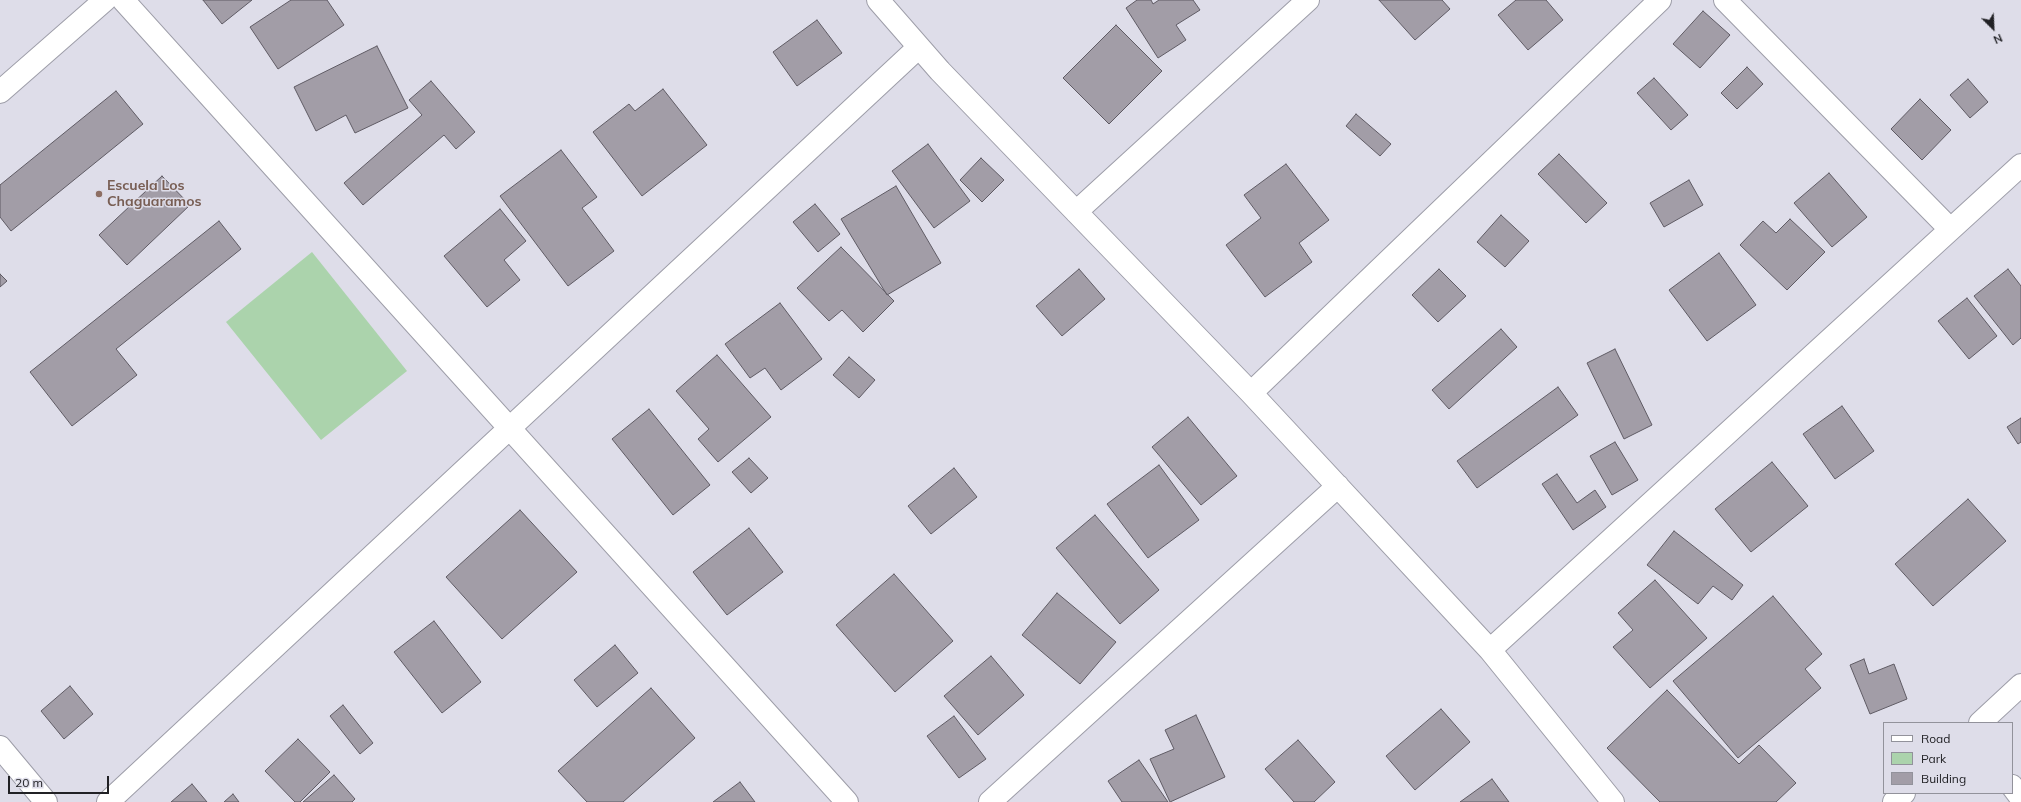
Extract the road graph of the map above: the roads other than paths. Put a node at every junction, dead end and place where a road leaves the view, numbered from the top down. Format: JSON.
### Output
{"nodes":[{"id":1,"x":105,"y":0,"type":"edge"},
{"id":2,"x":123,"y":0,"type":"edge"},
{"id":3,"x":878,"y":0,"type":"edge"},
{"id":4,"x":1308,"y":0,"type":"edge"},
{"id":5,"x":1660,"y":0,"type":"edge"},
{"id":6,"x":1725,"y":0,"type":"edge"},
{"id":7,"x":919,"y":47,"type":"junction"},
{"id":8,"x":0,"y":92,"type":"edge"},
{"id":9,"x":2021,"y":165,"type":"edge"},
{"id":10,"x":1076,"y":212,"type":"junction"},
{"id":11,"x":1950,"y":229,"type":"junction"},
{"id":12,"x":1252,"y":393,"type":"junction"},
{"id":13,"x":509,"y":428,"type":"junction"},
{"id":14,"x":1338,"y":486,"type":"junction"},
{"id":15,"x":1490,"y":650,"type":"junction"},
{"id":16,"x":2021,"y":685,"type":"edge"},
{"id":17,"x":1981,"y":722,"type":"edge"},
{"id":18,"x":0,"y":747,"type":"edge"},
{"id":19,"x":2013,"y":787,"type":"edge"},
{"id":20,"x":1903,"y":794,"type":"edge"},
{"id":21,"x":2021,"y":798,"type":"edge"},
{"id":22,"x":46,"y":802,"type":"edge"},
{"id":23,"x":108,"y":802,"type":"edge"},
{"id":24,"x":847,"y":802,"type":"edge"},
{"id":25,"x":990,"y":802,"type":"edge"},
{"id":26,"x":1613,"y":802,"type":"edge"},
{"id":27,"x":1894,"y":802,"type":"edge"}],
"edges":[{"from":1,"to":8,"type":"street"},
{"from":2,"to":13,"type":"street"},
{"from":3,"to":7,"type":"street"},
{"from":4,"to":10,"type":"street"},
{"from":5,"to":12,"type":"street"},
{"from":6,"to":11,"type":"street"},
{"from":7,"to":10,"type":"street"},
{"from":7,"to":13,"type":"street"},
{"from":9,"to":11,"type":"street"},
{"from":10,"to":12,"type":"street"},
{"from":11,"to":15,"type":"street"},
{"from":12,"to":14,"type":"street"},
{"from":13,"to":23,"type":"street"},
{"from":13,"to":24,"type":"street"},
{"from":14,"to":15,"type":"street"},
{"from":14,"to":25,"type":"street"},
{"from":15,"to":26,"type":"street"},
{"from":16,"to":17,"type":"street"},
{"from":18,"to":22,"type":"street"},
{"from":19,"to":21,"type":"street"},
{"from":20,"to":27,"type":"street"}]}
